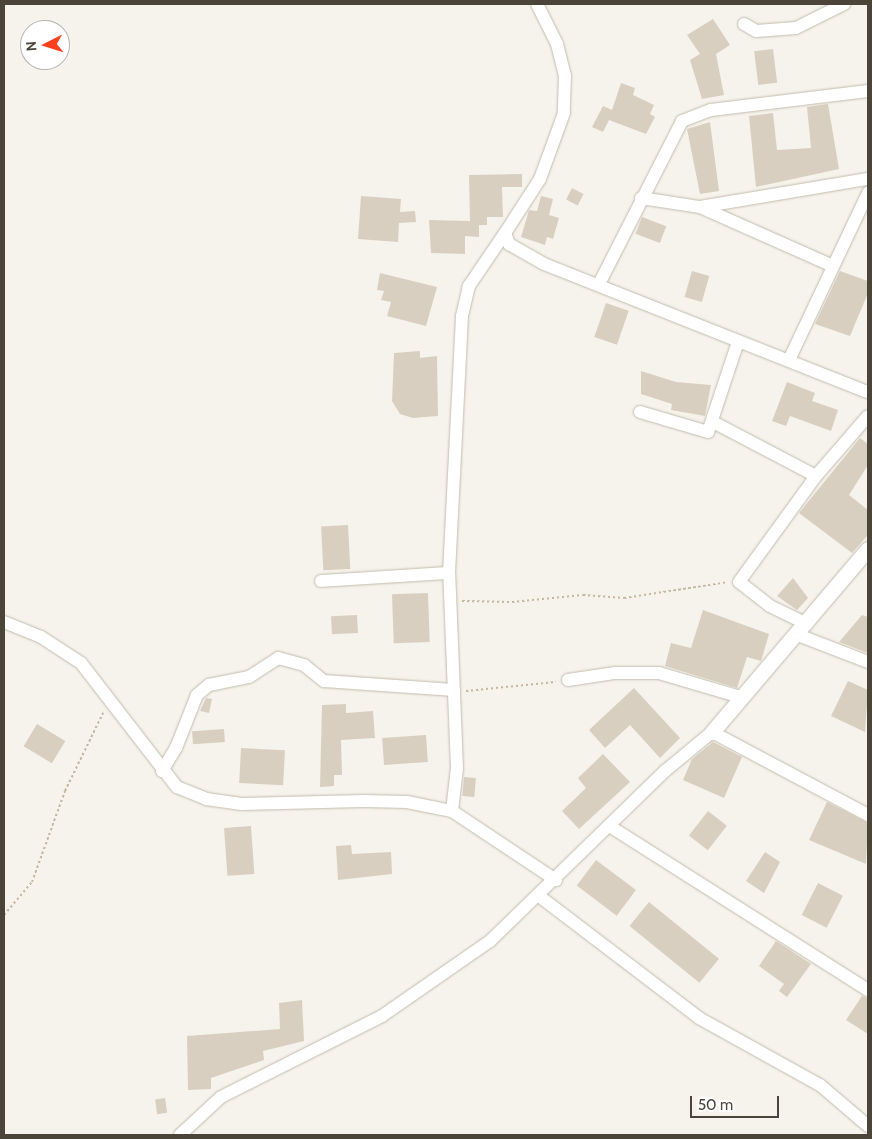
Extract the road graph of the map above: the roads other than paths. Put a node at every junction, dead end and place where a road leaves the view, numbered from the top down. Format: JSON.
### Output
{"nodes":[{"id":1,"x":537,"y":4,"type":"edge"},
{"id":2,"x":844,"y":4,"type":"edge"},
{"id":3,"x":744,"y":24,"type":"dead end"},
{"id":4,"x":868,"y":91,"type":"edge"},
{"id":5,"x":868,"y":178,"type":"edge"},
{"id":6,"x":868,"y":193,"type":"edge"},
{"id":7,"x":641,"y":198,"type":"junction"},
{"id":8,"x":700,"y":207,"type":"junction"},
{"id":9,"x":505,"y":233,"type":"junction"},
{"id":10,"x":831,"y":265,"type":"junction"},
{"id":11,"x":599,"y":284,"type":"junction"},
{"id":12,"x":738,"y":342,"type":"junction"},
{"id":13,"x":789,"y":360,"type":"junction"},
{"id":14,"x":868,"y":392,"type":"edge"},
{"id":15,"x":640,"y":412,"type":"dead end"},
{"id":16,"x":868,"y":416,"type":"edge"},
{"id":17,"x":715,"y":424,"type":"junction"},
{"id":18,"x":816,"y":476,"type":"junction"},
{"id":19,"x":868,"y":549,"type":"edge"},
{"id":20,"x":450,"y":573,"type":"junction"},
{"id":21,"x":321,"y":581,"type":"dead end"},
{"id":22,"x":4,"y":622,"type":"edge"},
{"id":23,"x":802,"y":630,"type":"junction"},
{"id":24,"x":868,"y":662,"type":"edge"},
{"id":25,"x":568,"y":680,"type":"road end"},
{"id":26,"x":454,"y":690,"type":"junction"},
{"id":27,"x":740,"y":697,"type":"junction"},
{"id":28,"x":712,"y":732,"type":"junction"},
{"id":29,"x":162,"y":771,"type":"junction"},
{"id":30,"x":452,"y":811,"type":"junction"},
{"id":31,"x":868,"y":815,"type":"edge"},
{"id":32,"x":611,"y":827,"type":"junction"},
{"id":33,"x":556,"y":880,"type":"junction"},
{"id":34,"x":539,"y":896,"type":"junction"},
{"id":35,"x":868,"y":990,"type":"edge"},
{"id":36,"x":868,"y":1126,"type":"edge"},
{"id":37,"x":180,"y":1135,"type":"edge"}],
"edges":[{"from":1,"to":9,"type":"street"},
{"from":2,"to":3,"type":"street"},
{"from":4,"to":7,"type":"street"},
{"from":5,"to":8,"type":"street"},
{"from":6,"to":10,"type":"street"},
{"from":7,"to":8,"type":"street"},
{"from":7,"to":11,"type":"street"},
{"from":8,"to":10,"type":"street"},
{"from":9,"to":11,"type":"street"},
{"from":9,"to":20,"type":"street"},
{"from":10,"to":13,"type":"street"},
{"from":11,"to":12,"type":"street"},
{"from":12,"to":13,"type":"street"},
{"from":12,"to":17,"type":"street"},
{"from":13,"to":14,"type":"street"},
{"from":15,"to":17,"type":"street"},
{"from":16,"to":18,"type":"street"},
{"from":17,"to":18,"type":"street"},
{"from":18,"to":23,"type":"street"},
{"from":19,"to":23,"type":"street"},
{"from":20,"to":21,"type":"street"},
{"from":20,"to":26,"type":"street"},
{"from":22,"to":29,"type":"street"},
{"from":23,"to":24,"type":"street"},
{"from":23,"to":27,"type":"street"},
{"from":25,"to":27,"type":"street"},
{"from":26,"to":29,"type":"street"},
{"from":26,"to":30,"type":"street"},
{"from":27,"to":28,"type":"street"},
{"from":28,"to":31,"type":"street"},
{"from":28,"to":32,"type":"street"},
{"from":29,"to":30,"type":"street"},
{"from":30,"to":33,"type":"street"},
{"from":32,"to":33,"type":"street"},
{"from":32,"to":35,"type":"street"},
{"from":33,"to":34,"type":"street"},
{"from":34,"to":36,"type":"street"},
{"from":34,"to":37,"type":"street"}]}
